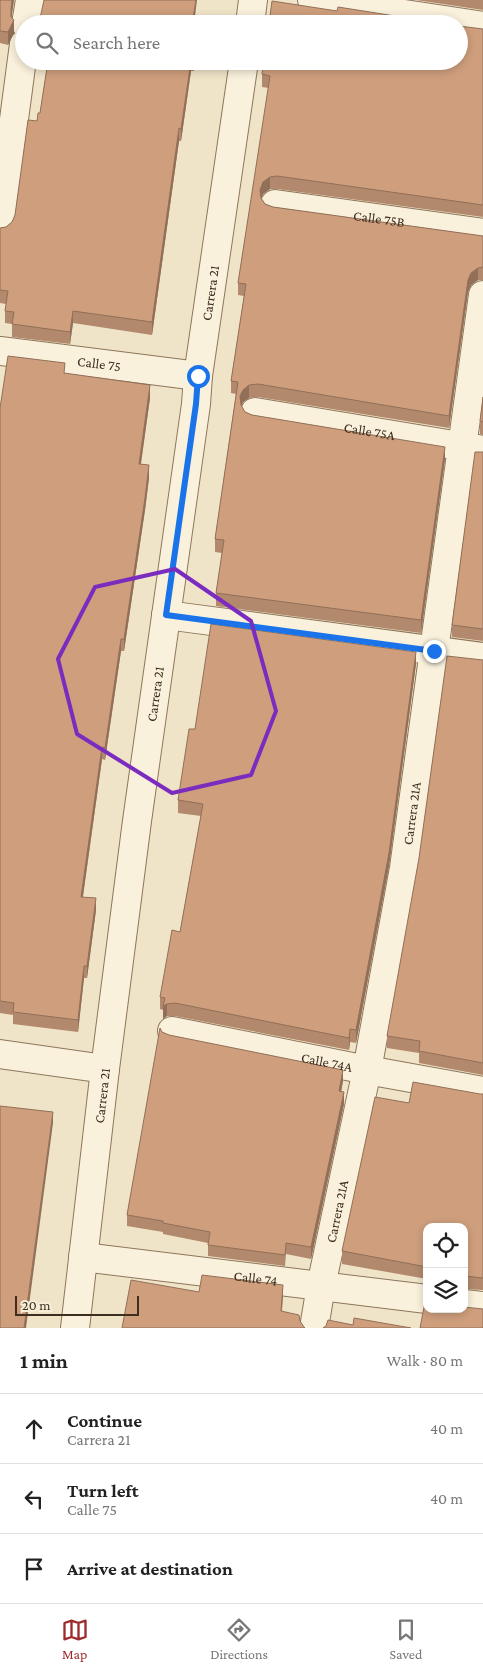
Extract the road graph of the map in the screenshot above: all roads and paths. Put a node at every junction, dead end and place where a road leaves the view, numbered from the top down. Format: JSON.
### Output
{"nodes":[{"id":1,"x":30,"y":0,"type":"edge"},
{"id":2,"x":254,"y":0,"type":"edge"},
{"id":3,"x":312,"y":0,"type":"edge"},
{"id":4,"x":28,"y":15,"type":"edge"},
{"id":5,"x":252,"y":15,"type":"edge"},
{"id":6,"x":411,"y":15,"type":"edge"},
{"id":7,"x":468,"y":24,"type":"edge"},
{"id":8,"x":483,"y":26,"type":"edge"},
{"id":9,"x":21,"y":70,"type":"edge"},
{"id":10,"x":243,"y":70,"type":"edge"},
{"id":11,"x":275,"y":204,"type":"dead end"},
{"id":12,"x":0,"y":225,"type":"edge"},
{"id":13,"x":483,"y":233,"type":"edge"},
{"id":14,"x":483,"y":295,"type":"edge"},
{"id":15,"x":0,"y":351,"type":"edge"},
{"id":16,"x":198,"y":376,"type":"junction"},
{"id":17,"x":255,"y":412,"type":"dead end"},
{"id":18,"x":473,"y":448,"type":"edge"},
{"id":19,"x":166,"y":615,"type":"junction"},
{"id":20,"x":434,"y":651,"type":"junction"},
{"id":21,"x":483,"y":657,"type":"edge"},
{"id":22,"x":172,"y":1031,"type":"dead end"},
{"id":23,"x":0,"y":1054,"type":"edge"},
{"id":24,"x":105,"y":1069,"type":"junction"},
{"id":25,"x":367,"y":1070,"type":"junction"},
{"id":26,"x":483,"y":1090,"type":"edge"},
{"id":27,"x":83,"y":1257,"type":"junction"},
{"id":28,"x":321,"y":1286,"type":"junction"},
{"id":29,"x":423,"y":1299,"type":"edge"},
{"id":30,"x":468,"y":1304,"type":"edge"},
{"id":31,"x":483,"y":1306,"type":"edge"},
{"id":32,"x":74,"y":1328,"type":"edge"},
{"id":33,"x":314,"y":1328,"type":"edge"}],
"edges":[{"from":1,"to":4,"type":"street"},
{"from":2,"to":5,"type":"street"},
{"from":3,"to":6,"type":"street"},
{"from":7,"to":8,"type":"street"},
{"from":9,"to":12,"type":"street"},
{"from":10,"to":16,"type":"street","name":"Carrera 21"},
{"from":11,"to":13,"type":"street","name":"Calle 75B"},
{"from":14,"to":18,"type":"street","name":"Carrera 21A"},
{"from":15,"to":16,"type":"street","name":"Calle 75"},
{"from":16,"to":19,"type":"street","name":"Carrera 21"},
{"from":17,"to":18,"type":"street","name":"Calle 75A"},
{"from":18,"to":20,"type":"street","name":"Carrera 21A"},
{"from":19,"to":20,"type":"street"},
{"from":19,"to":24,"type":"street","name":"Carrera 21"},
{"from":20,"to":21,"type":"street"},
{"from":20,"to":25,"type":"street","name":"Carrera 21A"},
{"from":22,"to":25,"type":"street","name":"Calle 74A"},
{"from":23,"to":24,"type":"street"},
{"from":24,"to":27,"type":"street","name":"Carrera 21"},
{"from":25,"to":26,"type":"street","name":"Calle 74A"},
{"from":25,"to":28,"type":"street","name":"Carrera 21A"},
{"from":27,"to":28,"type":"street","name":"Calle 74"},
{"from":27,"to":32,"type":"street","name":"Carrera 21"},
{"from":28,"to":29,"type":"street","name":"Calle 74"},
{"from":28,"to":33,"type":"street","name":"Carrera 21A"},
{"from":30,"to":31,"type":"street"}]}
